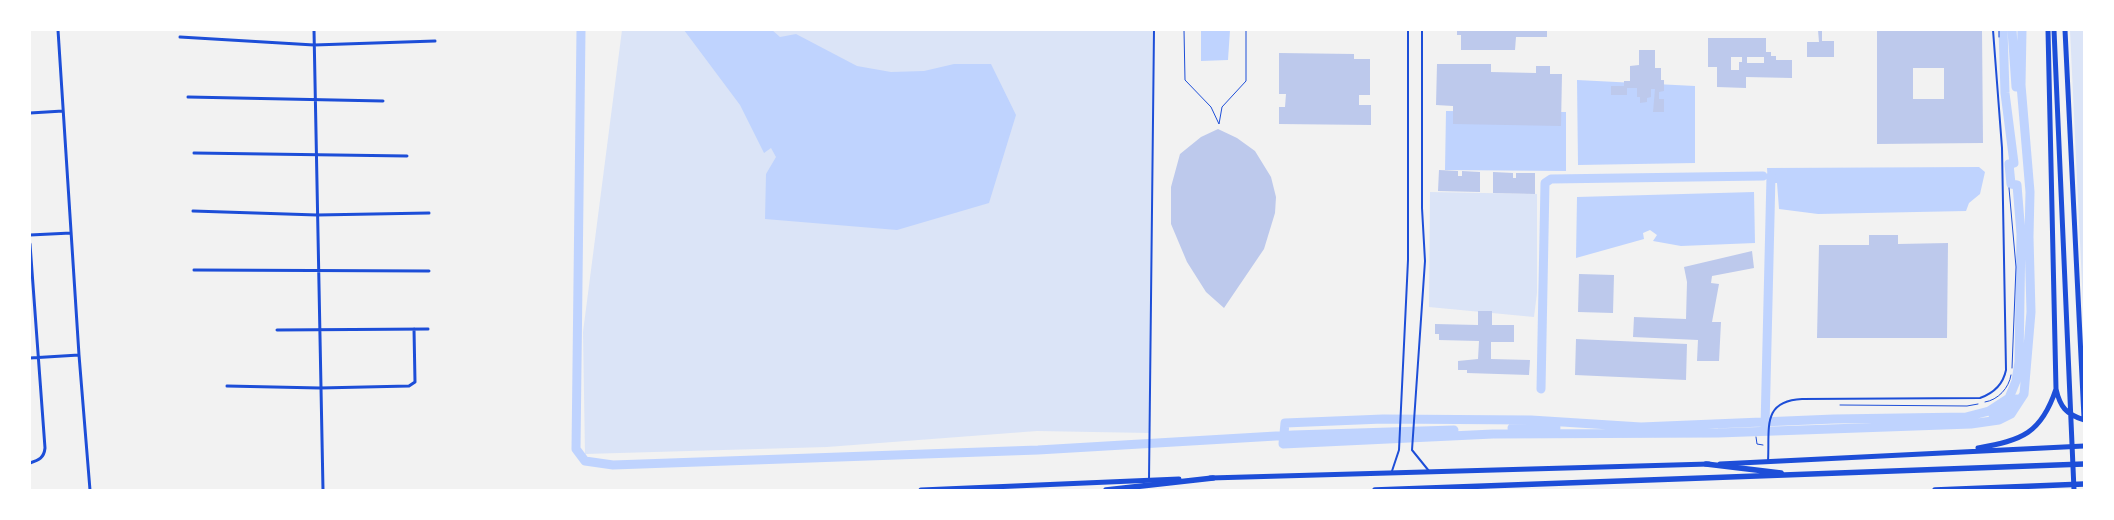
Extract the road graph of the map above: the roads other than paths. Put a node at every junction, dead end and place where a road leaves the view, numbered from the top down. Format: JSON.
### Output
{"nodes":[{"id":1,"x":58,"y":30,"type":"edge"},
{"id":2,"x":314,"y":30,"type":"edge"},
{"id":3,"x":1154,"y":30,"type":"edge"},
{"id":4,"x":1408,"y":30,"type":"edge"},
{"id":5,"x":1422,"y":30,"type":"edge"},
{"id":6,"x":1993,"y":30,"type":"edge"},
{"id":7,"x":2048,"y":30,"type":"edge"},
{"id":8,"x":2054,"y":30,"type":"edge"},
{"id":9,"x":2064,"y":30,"type":"edge"},
{"id":10,"x":180,"y":37,"type":"dead end"},
{"id":11,"x":435,"y":41,"type":"dead end"},
{"id":12,"x":314,"y":45,"type":"junction"},
{"id":13,"x":188,"y":97,"type":"dead end"},
{"id":14,"x":383,"y":101,"type":"dead end"},
{"id":15,"x":315,"y":102,"type":"junction"},
{"id":16,"x":63,"y":110,"type":"junction"},
{"id":17,"x":30,"y":113,"type":"edge"},
{"id":18,"x":194,"y":153,"type":"dead end"},
{"id":19,"x":316,"y":155,"type":"junction"},
{"id":20,"x":407,"y":156,"type":"dead end"},
{"id":21,"x":193,"y":211,"type":"dead end"},
{"id":22,"x":429,"y":213,"type":"dead end"},
{"id":23,"x":317,"y":215,"type":"junction"},
{"id":24,"x":72,"y":233,"type":"junction"},
{"id":25,"x":30,"y":235,"type":"edge"},
{"id":26,"x":30,"y":244,"type":"edge"},
{"id":27,"x":194,"y":270,"type":"dead end"},
{"id":28,"x":429,"y":271,"type":"dead end"},
{"id":29,"x":318,"y":272,"type":"junction"},
{"id":30,"x":414,"y":329,"type":"junction"},
{"id":31,"x":428,"y":329,"type":"dead end"},
{"id":32,"x":277,"y":330,"type":"dead end"},
{"id":33,"x":319,"y":330,"type":"junction"},
{"id":34,"x":78,"y":355,"type":"junction"},
{"id":35,"x":38,"y":357,"type":"junction"},
{"id":36,"x":30,"y":358,"type":"edge"},
{"id":37,"x":227,"y":386,"type":"dead end"},
{"id":38,"x":320,"y":388,"type":"junction"},
{"id":39,"x":2056,"y":389,"type":"junction"},
{"id":40,"x":2084,"y":419,"type":"edge"},
{"id":41,"x":2084,"y":446,"type":"edge"},
{"id":42,"x":1958,"y":452,"type":"junction"},
{"id":43,"x":1768,"y":462,"type":"junction"},
{"id":44,"x":30,"y":463,"type":"edge"},
{"id":45,"x":1706,"y":464,"type":"junction"},
{"id":46,"x":2084,"y":464,"type":"edge"},
{"id":47,"x":1430,"y":472,"type":"junction"},
{"id":48,"x":1391,"y":473,"type":"junction"},
{"id":49,"x":1802,"y":475,"type":"junction"},
{"id":50,"x":1214,"y":478,"type":"junction"},
{"id":51,"x":1149,"y":480,"type":"junction"},
{"id":52,"x":2084,"y":484,"type":"edge"},
{"id":53,"x":90,"y":490,"type":"edge"},
{"id":54,"x":323,"y":490,"type":"edge"},
{"id":55,"x":922,"y":490,"type":"edge"},
{"id":56,"x":1106,"y":490,"type":"edge"},
{"id":57,"x":1375,"y":490,"type":"edge"},
{"id":58,"x":1935,"y":490,"type":"edge"},
{"id":59,"x":2074,"y":490,"type":"edge"}],
"edges":[{"from":1,"to":16,"type":"street"},
{"from":2,"to":12,"type":"street"},
{"from":3,"to":51,"type":"lane"},
{"from":4,"to":48,"type":"lane"},
{"from":5,"to":47,"type":"lane"},
{"from":6,"to":43,"type":"lane"},
{"from":7,"to":39,"type":"main road"},
{"from":8,"to":59,"type":"main road"},
{"from":9,"to":40,"type":"main road"},
{"from":10,"to":12,"type":"street"},
{"from":11,"to":12,"type":"street"},
{"from":12,"to":15,"type":"street"},
{"from":13,"to":15,"type":"street"},
{"from":14,"to":15,"type":"street"},
{"from":15,"to":19,"type":"street"},
{"from":16,"to":17,"type":"street"},
{"from":16,"to":24,"type":"street"},
{"from":18,"to":19,"type":"street"},
{"from":19,"to":20,"type":"street"},
{"from":19,"to":23,"type":"street"},
{"from":21,"to":23,"type":"street"},
{"from":22,"to":23,"type":"street"},
{"from":23,"to":29,"type":"street"},
{"from":24,"to":25,"type":"street"},
{"from":24,"to":34,"type":"street"},
{"from":26,"to":35,"type":"street"},
{"from":27,"to":29,"type":"street"},
{"from":28,"to":29,"type":"street"},
{"from":29,"to":33,"type":"street"},
{"from":30,"to":31,"type":"street"},
{"from":30,"to":33,"type":"street"},
{"from":30,"to":38,"type":"street"},
{"from":32,"to":33,"type":"street"},
{"from":33,"to":38,"type":"street"},
{"from":34,"to":35,"type":"street"},
{"from":34,"to":53,"type":"street"},
{"from":35,"to":36,"type":"street"},
{"from":35,"to":44,"type":"street"},
{"from":37,"to":38,"type":"street"},
{"from":38,"to":54,"type":"street"},
{"from":39,"to":40,"type":"main road"},
{"from":39,"to":42,"type":"main road"},
{"from":41,"to":42,"type":"main road"},
{"from":42,"to":43,"type":"main road"},
{"from":43,"to":45,"type":"main road"},
{"from":45,"to":47,"type":"main road"},
{"from":45,"to":49,"type":"highway"},
{"from":46,"to":49,"type":"highway"},
{"from":47,"to":48,"type":"main road"},
{"from":48,"to":50,"type":"main road"},
{"from":49,"to":57,"type":"highway"},
{"from":50,"to":51,"type":"main road"},
{"from":50,"to":56,"type":"highway"},
{"from":51,"to":55,"type":"main road"},
{"from":52,"to":58,"type":"highway"}]}
